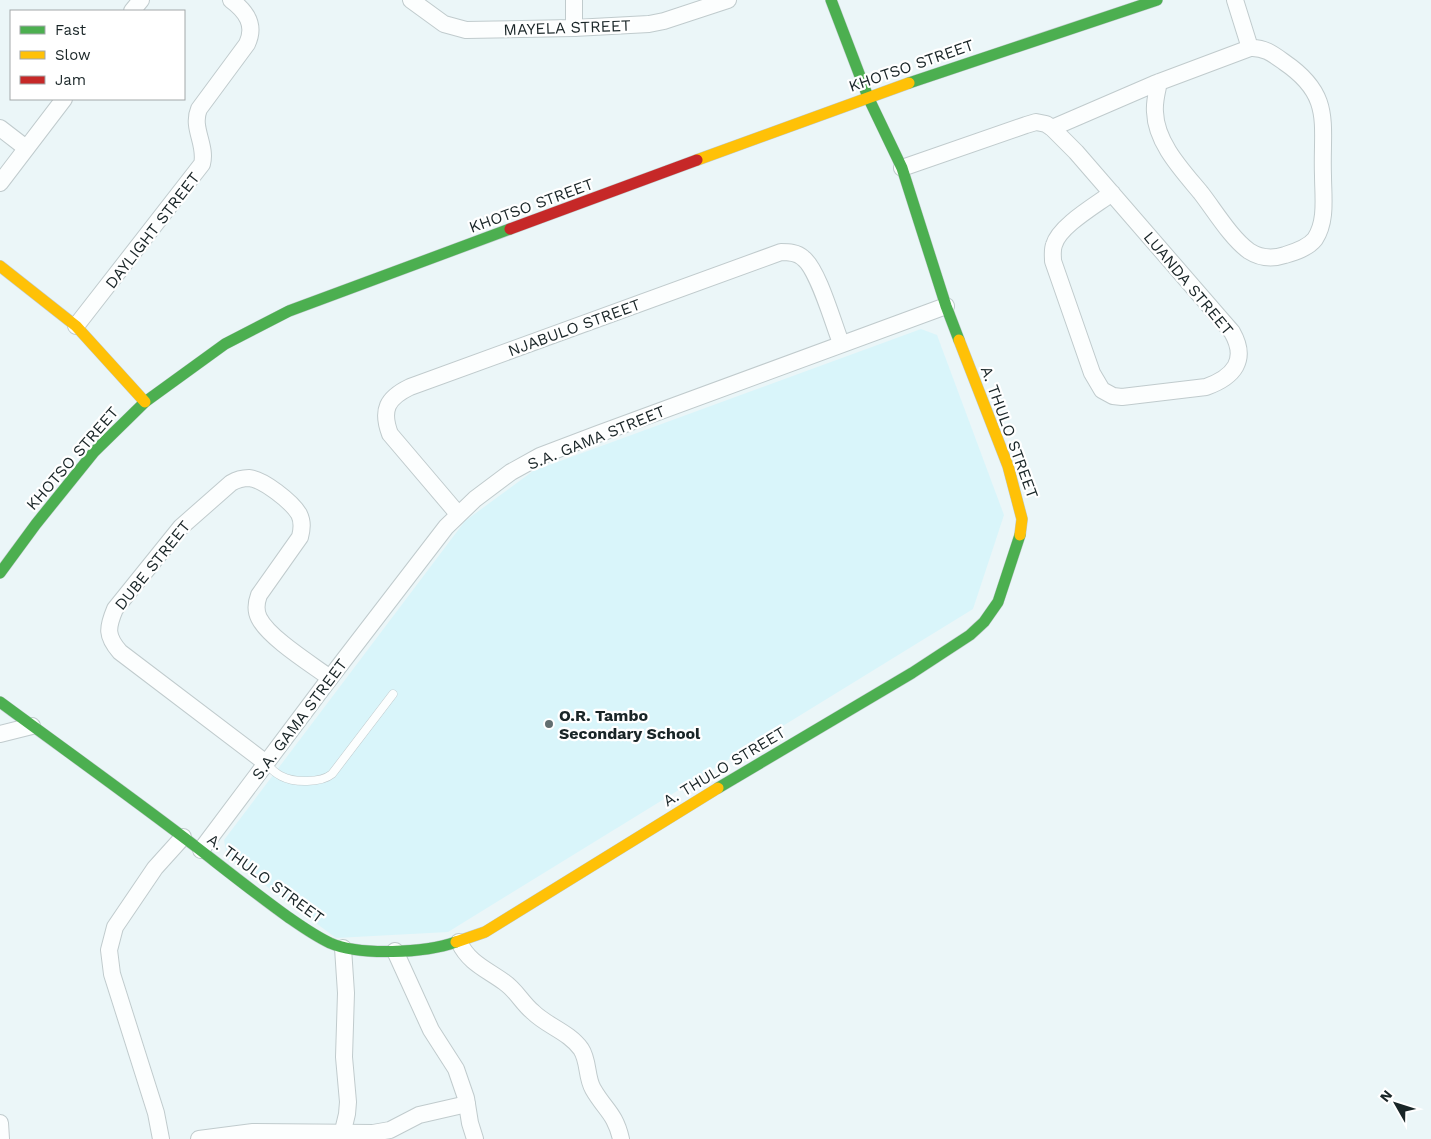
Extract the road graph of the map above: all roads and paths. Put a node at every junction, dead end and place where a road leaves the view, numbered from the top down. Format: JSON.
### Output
{"nodes":[{"id":1,"x":141,"y":0,"type":"edge"},
{"id":2,"x":230,"y":0,"type":"edge"},
{"id":3,"x":411,"y":0,"type":"edge"},
{"id":4,"x":574,"y":0,"type":"edge"},
{"id":5,"x":728,"y":0,"type":"edge"},
{"id":6,"x":831,"y":0,"type":"edge"},
{"id":7,"x":1157,"y":0,"type":"edge"},
{"id":8,"x":1235,"y":0,"type":"edge"},
{"id":9,"x":710,"y":3,"type":"edge"},
{"id":10,"x":133,"y":10,"type":"edge"},
{"id":11,"x":574,"y":28,"type":"junction"},
{"id":12,"x":1250,"y":48,"type":"junction"},
{"id":13,"x":1159,"y":82,"type":"junction"},
{"id":14,"x":868,"y":97,"type":"junction"},
{"id":15,"x":63,"y":100,"type":"edge"},
{"id":16,"x":0,"y":128,"type":"edge"},
{"id":17,"x":1052,"y":128,"type":"junction"},
{"id":18,"x":26,"y":148,"type":"junction"},
{"id":19,"x":902,"y":168,"type":"junction"},
{"id":20,"x":0,"y":183,"type":"edge"},
{"id":21,"x":1112,"y":193,"type":"junction"},
{"id":22,"x":0,"y":266,"type":"edge"},
{"id":23,"x":946,"y":306,"type":"junction"},
{"id":24,"x":76,"y":326,"type":"junction"},
{"id":25,"x":841,"y":343,"type":"junction"},
{"id":26,"x":145,"y":402,"type":"junction"},
{"id":27,"x":458,"y":514,"type":"junction"},
{"id":28,"x":0,"y":573,"type":"edge"},
{"id":29,"x":330,"y":678,"type":"junction"},
{"id":30,"x":393,"y":694,"type":"dead end"},
{"id":31,"x":0,"y":702,"type":"edge"},
{"id":32,"x":32,"y":726,"type":"junction"},
{"id":33,"x":0,"y":734,"type":"edge"},
{"id":34,"x":266,"y":763,"type":"junction"},
{"id":35,"x":183,"y":837,"type":"junction"},
{"id":36,"x":201,"y":850,"type":"junction"},
{"id":37,"x":459,"y":942,"type":"junction"},
{"id":38,"x":343,"y":948,"type":"junction"},
{"id":39,"x":395,"y":951,"type":"junction"},
{"id":40,"x":467,"y":1104,"type":"junction"},
{"id":41,"x":0,"y":1123,"type":"edge"},
{"id":42,"x":342,"y":1136,"type":"edge"},
{"id":43,"x":1,"y":1139,"type":"edge"},
{"id":44,"x":161,"y":1139,"type":"edge"},
{"id":45,"x":198,"y":1139,"type":"edge"},
{"id":46,"x":475,"y":1139,"type":"edge"},
{"id":47,"x":621,"y":1139,"type":"edge"}],
"edges":[{"from":1,"to":10,"type":"street"},
{"from":2,"to":24,"type":"street","name":"DAYLIGHT STREET"},
{"from":3,"to":11,"type":"street","name":"MAYELA STREET"},
{"from":4,"to":11,"type":"street"},
{"from":5,"to":9,"type":"street","name":"MAYELA STREET"},
{"from":6,"to":14,"type":"street","name":"A. THULO STREET"},
{"from":7,"to":14,"type":"street","name":"KHOTSO STREET"},
{"from":8,"to":12,"type":"street"},
{"from":9,"to":11,"type":"street","name":"MAYELA STREET"},
{"from":12,"to":13,"type":"street"},
{"from":12,"to":13,"type":"street"},
{"from":13,"to":17,"type":"street"},
{"from":14,"to":19,"type":"street","name":"A. THULO STREET"},
{"from":14,"to":26,"type":"street","name":"KHOTSO STREET"},
{"from":15,"to":18,"type":"street"},
{"from":16,"to":18,"type":"street"},
{"from":17,"to":19,"type":"street"},
{"from":17,"to":21,"type":"street","name":"LUANDA STREET"},
{"from":18,"to":20,"type":"street"},
{"from":19,"to":23,"type":"street","name":"A. THULO STREET"},
{"from":21,"to":21,"type":"street","name":"LUANDA STREET"},
{"from":22,"to":24,"type":"street"},
{"from":23,"to":25,"type":"street","name":"S.A. GAMA STREET"},
{"from":23,"to":37,"type":"street","name":"A. THULO STREET"},
{"from":24,"to":26,"type":"street"},
{"from":25,"to":27,"type":"street","name":"S.A. GAMA STREET"},
{"from":25,"to":27,"type":"street","name":"NJABULO STREET"},
{"from":26,"to":28,"type":"street","name":"KHOTSO STREET"},
{"from":27,"to":29,"type":"street","name":"S.A. GAMA STREET"},
{"from":29,"to":34,"type":"street","name":"S.A. GAMA STREET"},
{"from":29,"to":34,"type":"street","name":"DUBE STREET"},
{"from":30,"to":34,"type":"lane"},
{"from":31,"to":32,"type":"street","name":"A. THULO STREET"},
{"from":32,"to":33,"type":"street"},
{"from":32,"to":35,"type":"street","name":"A. THULO STREET"},
{"from":34,"to":36,"type":"street","name":"S.A. GAMA STREET"},
{"from":35,"to":36,"type":"street","name":"A. THULO STREET"},
{"from":35,"to":44,"type":"street"},
{"from":36,"to":38,"type":"street","name":"A. THULO STREET"},
{"from":37,"to":39,"type":"street","name":"A. THULO STREET"},
{"from":37,"to":47,"type":"street"},
{"from":38,"to":39,"type":"street","name":"A. THULO STREET"},
{"from":38,"to":42,"type":"street"},
{"from":39,"to":40,"type":"street"},
{"from":40,"to":42,"type":"street"},
{"from":40,"to":46,"type":"street"},
{"from":41,"to":43,"type":"street"},
{"from":42,"to":45,"type":"street"}]}
